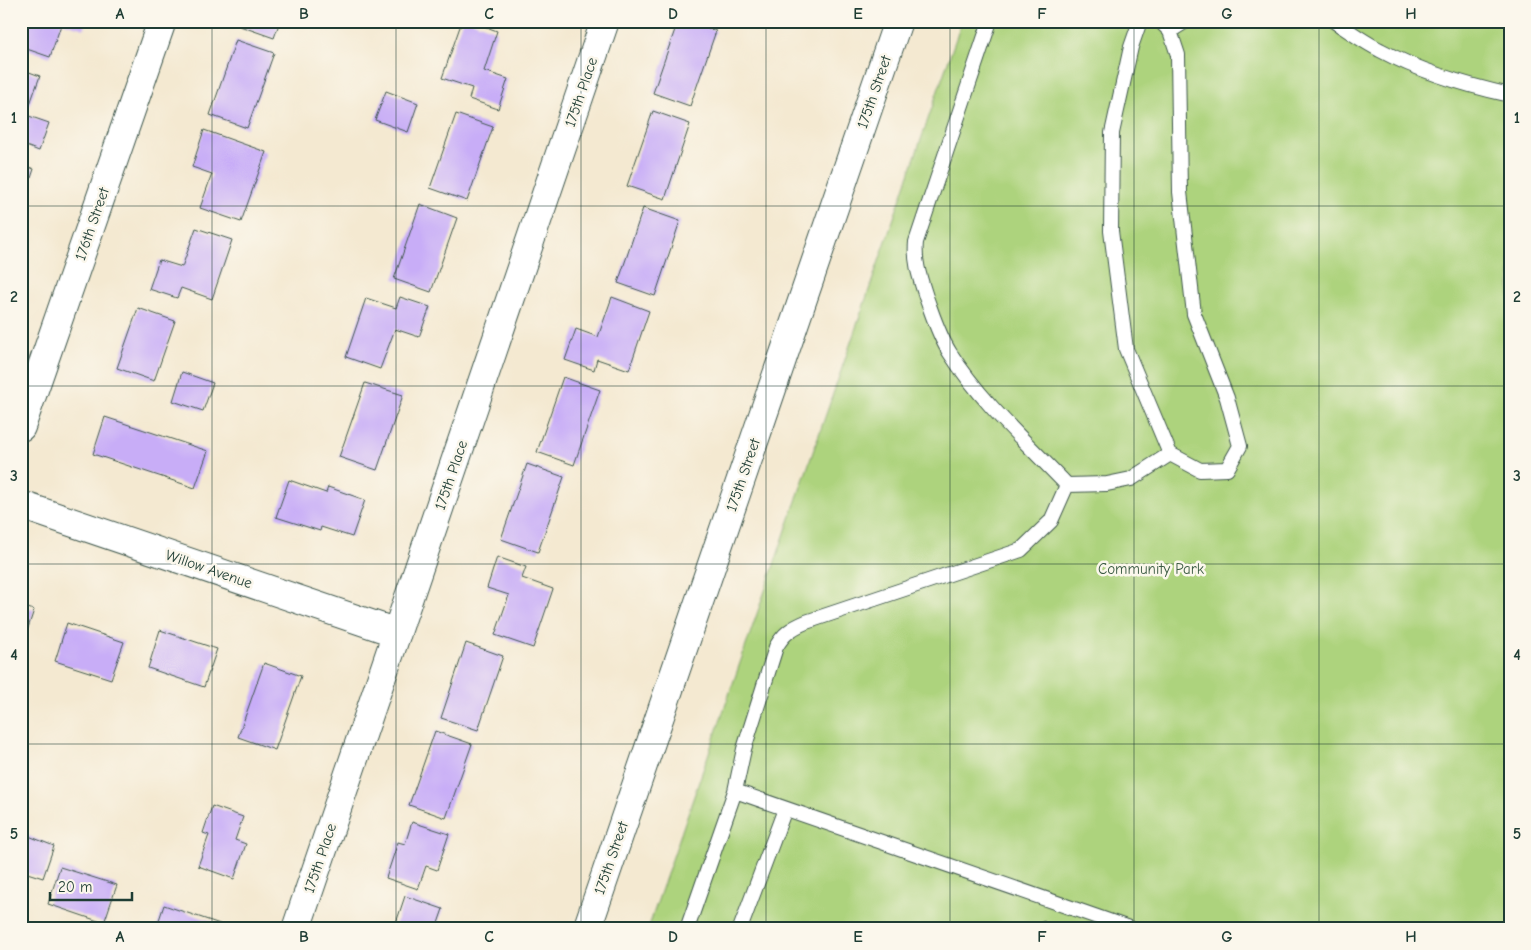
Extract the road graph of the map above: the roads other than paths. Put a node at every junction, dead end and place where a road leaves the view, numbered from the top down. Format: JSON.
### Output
{"nodes":[{"id":1,"x":162,"y":21,"type":"edge"},
{"id":2,"x":605,"y":21,"type":"edge"},
{"id":3,"x":898,"y":21,"type":"edge"},
{"id":4,"x":990,"y":21,"type":"edge"},
{"id":5,"x":1140,"y":21,"type":"edge"},
{"id":6,"x":1186,"y":21,"type":"edge"},
{"id":7,"x":1334,"y":21,"type":"edge"},
{"id":8,"x":1165,"y":26,"type":"edge"},
{"id":9,"x":1510,"y":95,"type":"edge"},
{"id":10,"x":21,"y":427,"type":"edge"},
{"id":11,"x":1170,"y":454,"type":"junction"},
{"id":12,"x":1067,"y":485,"type":"junction"},
{"id":13,"x":21,"y":505,"type":"edge"},
{"id":14,"x":397,"y":633,"type":"junction"},
{"id":15,"x":734,"y":791,"type":"junction"},
{"id":16,"x":785,"y":809,"type":"junction"},
{"id":17,"x":296,"y":929,"type":"edge"},
{"id":18,"x":587,"y":929,"type":"edge"},
{"id":19,"x":687,"y":929,"type":"edge"},
{"id":20,"x":740,"y":929,"type":"edge"},
{"id":21,"x":1132,"y":929,"type":"edge"}],
"edges":[{"from":1,"to":10,"type":"street","name":"176th Street"},
{"from":2,"to":14,"type":"street","name":"175th Place"},
{"from":3,"to":18,"type":"street","name":"175th Street"},
{"from":4,"to":12,"type":"lane"},
{"from":5,"to":11,"type":"lane"},
{"from":6,"to":8,"type":"lane"},
{"from":7,"to":9,"type":"lane"},
{"from":8,"to":11,"type":"lane"},
{"from":11,"to":12,"type":"lane"},
{"from":12,"to":15,"type":"lane"},
{"from":13,"to":14,"type":"street","name":"Willow Avenue"},
{"from":14,"to":17,"type":"street","name":"175th Place"},
{"from":15,"to":16,"type":"lane"},
{"from":15,"to":19,"type":"lane"},
{"from":16,"to":20,"type":"lane"},
{"from":16,"to":21,"type":"lane"}]}
